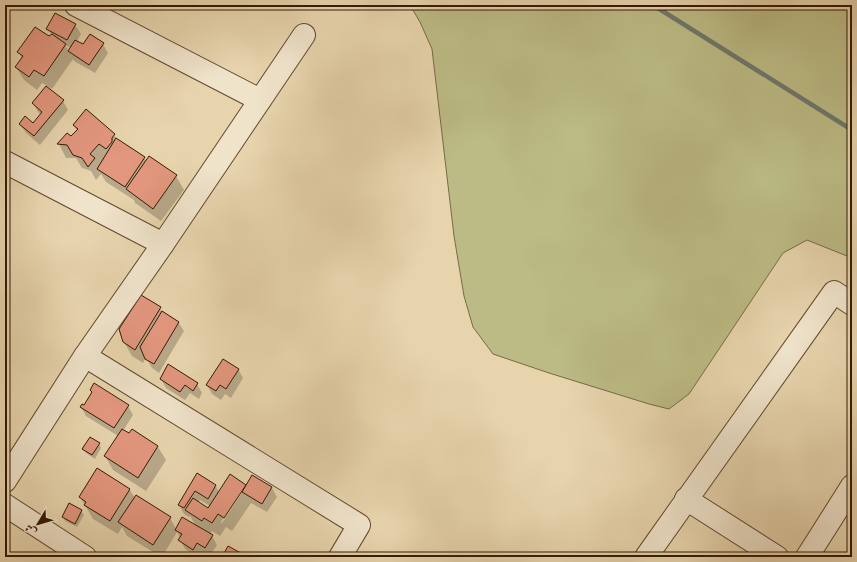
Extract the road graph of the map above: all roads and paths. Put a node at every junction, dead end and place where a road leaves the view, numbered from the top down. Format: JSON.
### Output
{"nodes":[{"id":1,"x":76,"y":5,"type":"edge"},
{"id":2,"x":304,"y":35,"type":"dead end"},
{"id":3,"x":260,"y":100,"type":"junction"},
{"id":4,"x":5,"y":162,"type":"edge"},
{"id":5,"x":162,"y":244,"type":"junction"},
{"id":6,"x":852,"y":304,"type":"edge"},
{"id":7,"x":85,"y":356,"type":"junction"},
{"id":8,"x":5,"y":481,"type":"edge"},
{"id":9,"x":852,"y":486,"type":"edge"},
{"id":10,"x":686,"y":499,"type":"junction"},
{"id":11,"x":5,"y":505,"type":"edge"},
{"id":12,"x":85,"y":557,"type":"edge"},
{"id":13,"x":340,"y":557,"type":"edge"},
{"id":14,"x":646,"y":557,"type":"edge"},
{"id":15,"x":778,"y":557,"type":"edge"},
{"id":16,"x":807,"y":557,"type":"edge"}],
"edges":[{"from":1,"to":3,"type":"street"},
{"from":2,"to":3,"type":"street"},
{"from":3,"to":5,"type":"street"},
{"from":4,"to":5,"type":"street"},
{"from":5,"to":7,"type":"street"},
{"from":6,"to":10,"type":"street"},
{"from":7,"to":8,"type":"street"},
{"from":7,"to":13,"type":"street"},
{"from":9,"to":16,"type":"street"},
{"from":10,"to":14,"type":"street"},
{"from":10,"to":15,"type":"street"},
{"from":11,"to":12,"type":"street"}]}
